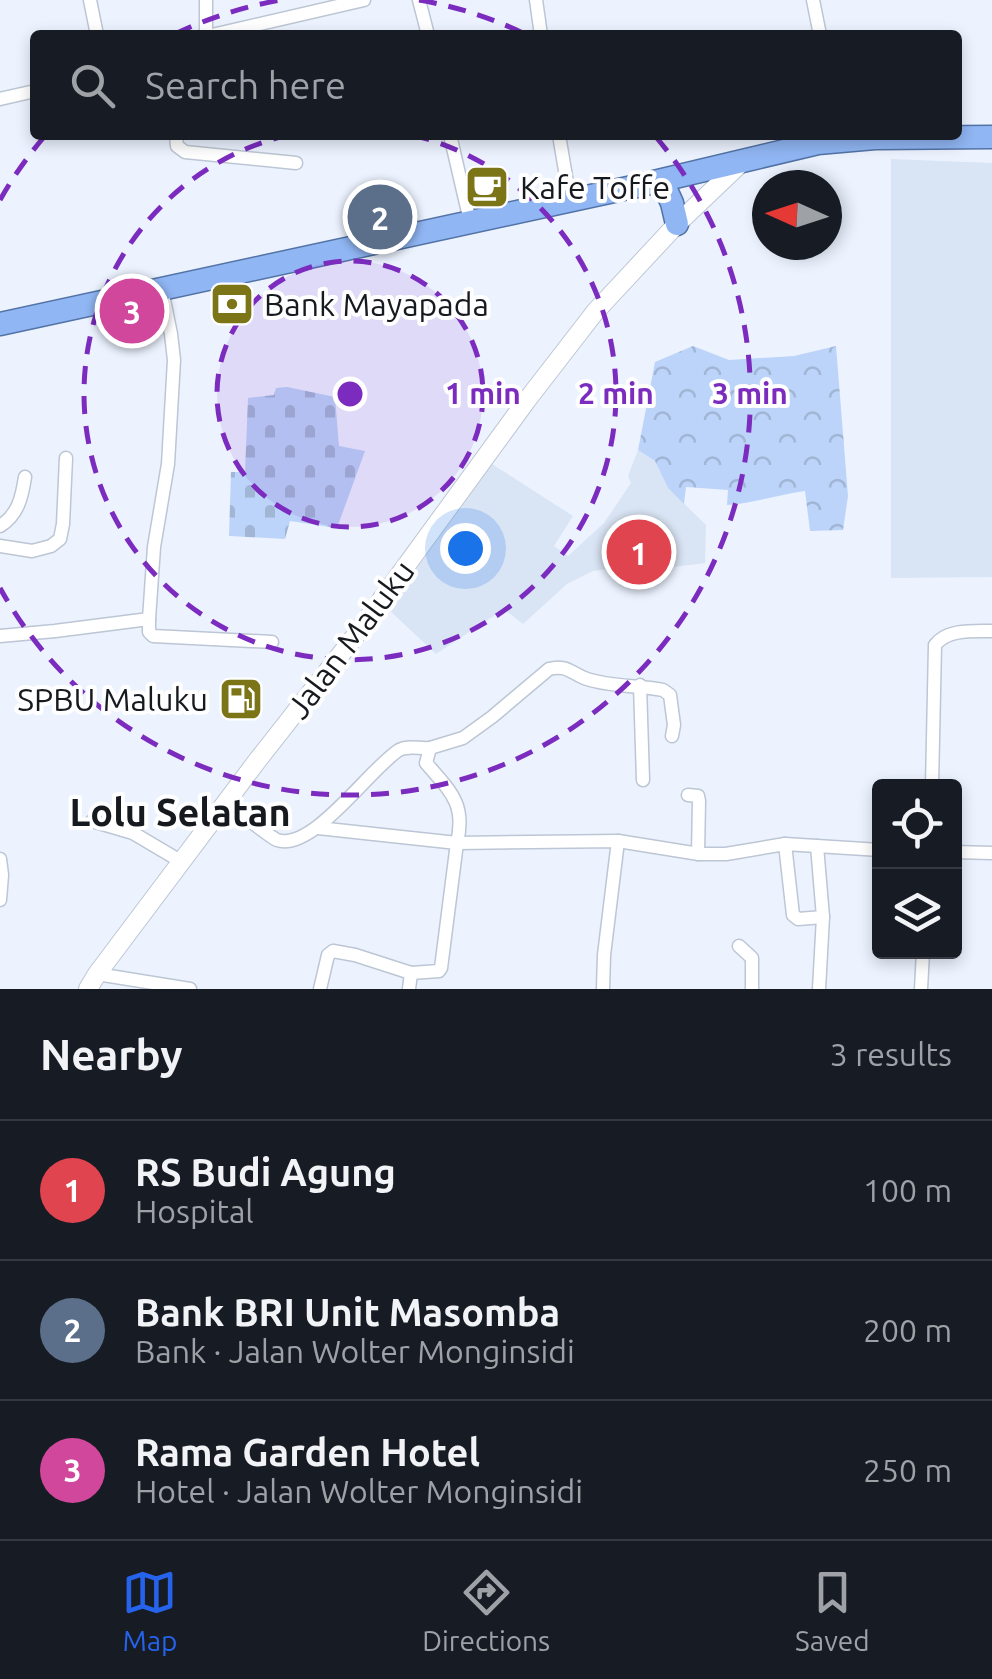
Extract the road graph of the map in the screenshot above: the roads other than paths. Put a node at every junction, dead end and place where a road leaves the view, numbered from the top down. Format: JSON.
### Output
{"nodes":[{"id":1,"x":90,"y":0,"type":"edge"},
{"id":2,"x":206,"y":0,"type":"edge"},
{"id":3,"x":364,"y":0,"type":"edge"},
{"id":4,"x":420,"y":0,"type":"edge"},
{"id":5,"x":536,"y":0,"type":"edge"},
{"id":6,"x":813,"y":0,"type":"edge"},
{"id":7,"x":96,"y":30,"type":"edge"},
{"id":8,"x":209,"y":30,"type":"edge"},
{"id":9,"x":231,"y":30,"type":"edge"},
{"id":10,"x":427,"y":30,"type":"edge"},
{"id":11,"x":541,"y":30,"type":"edge"},
{"id":12,"x":819,"y":30,"type":"edge"},
{"id":13,"x":30,"y":92,"type":"edge"},
{"id":14,"x":0,"y":99,"type":"edge"},
{"id":15,"x":962,"y":136,"type":"edge"},
{"id":16,"x":992,"y":136,"type":"edge"},
{"id":17,"x":176,"y":140,"type":"edge"},
{"id":18,"x":451,"y":140,"type":"edge"},
{"id":19,"x":559,"y":140,"type":"edge"},
{"id":20,"x":828,"y":140,"type":"edge"},
{"id":21,"x":741,"y":162,"type":"junction"},
{"id":22,"x":296,"y":163,"type":"dead end"},
{"id":23,"x":662,"y":181,"type":"junction"},
{"id":24,"x":570,"y":200,"type":"junction"},
{"id":25,"x":470,"y":221,"type":"junction"},
{"id":26,"x":677,"y":224,"type":"junction"},
{"id":27,"x":162,"y":290,"type":"junction"},
{"id":28,"x":0,"y":324,"type":"edge"},
{"id":29,"x":66,"y":458,"type":"dead end"},
{"id":30,"x":24,"y":477,"type":"dead end"},
{"id":31,"x":0,"y":526,"type":"edge"},
{"id":32,"x":0,"y":546,"type":"edge"},
{"id":33,"x":149,"y":618,"type":"junction"},
{"id":34,"x":992,"y":630,"type":"edge"},
{"id":35,"x":0,"y":636,"type":"edge"},
{"id":36,"x":272,"y":642,"type":"dead end"},
{"id":37,"x":640,"y":685,"type":"junction"},
{"id":38,"x":672,"y":736,"type":"dead end"},
{"id":39,"x":406,"y":748,"type":"junction"},
{"id":40,"x":430,"y":748,"type":"junction"},
{"id":41,"x":426,"y":763,"type":"junction"},
{"id":42,"x":932,"y":779,"type":"edge"},
{"id":43,"x":643,"y":780,"type":"dead end"},
{"id":44,"x":688,"y":795,"type":"dead end"},
{"id":45,"x":227,"y":802,"type":"junction"},
{"id":46,"x":92,"y":821,"type":"dead end"},
{"id":47,"x":318,"y":828,"type":"junction"},
{"id":48,"x":618,"y":842,"type":"junction"},
{"id":49,"x":457,"y":843,"type":"junction"},
{"id":50,"x":785,"y":844,"type":"junction"},
{"id":51,"x":818,"y":846,"type":"junction"},
{"id":52,"x":872,"y":849,"type":"edge"},
{"id":53,"x":962,"y":852,"type":"edge"},
{"id":54,"x":992,"y":853,"type":"edge"},
{"id":55,"x":698,"y":854,"type":"junction"},
{"id":56,"x":0,"y":859,"type":"edge"},
{"id":57,"x":182,"y":862,"type":"junction"},
{"id":58,"x":0,"y":900,"type":"edge"},
{"id":59,"x":823,"y":916,"type":"junction"},
{"id":60,"x":739,"y":946,"type":"dead end"},
{"id":61,"x":923,"y":959,"type":"edge"},
{"id":62,"x":411,"y":974,"type":"junction"},
{"id":63,"x":92,"y":982,"type":"edge"},
{"id":64,"x":174,"y":988,"type":"edge"},
{"id":65,"x":190,"y":989,"type":"edge"},
{"id":66,"x":320,"y":989,"type":"edge"},
{"id":67,"x":409,"y":989,"type":"edge"},
{"id":68,"x":603,"y":989,"type":"edge"},
{"id":69,"x":752,"y":989,"type":"edge"},
{"id":70,"x":819,"y":989,"type":"edge"},
{"id":71,"x":921,"y":989,"type":"edge"}],
"edges":[{"from":1,"to":7,"type":"street"},
{"from":2,"to":8,"type":"street"},
{"from":3,"to":9,"type":"street"},
{"from":4,"to":10,"type":"street"},
{"from":5,"to":11,"type":"street"},
{"from":6,"to":12,"type":"street"},
{"from":13,"to":14,"type":"street"},
{"from":15,"to":16,"type":"highway"},
{"from":17,"to":22,"type":"street"},
{"from":18,"to":25,"type":"street"},
{"from":19,"to":24,"type":"street"},
{"from":20,"to":21,"type":"highway"},
{"from":21,"to":23,"type":"highway"},
{"from":21,"to":26,"type":"main road","name":"Jalan Maluku"},
{"from":23,"to":24,"type":"highway"},
{"from":23,"to":26,"type":"highway"},
{"from":24,"to":25,"type":"highway"},
{"from":25,"to":27,"type":"highway"},
{"from":26,"to":45,"type":"main road","name":"Jalan Maluku"},
{"from":27,"to":28,"type":"highway"},
{"from":27,"to":33,"type":"street"},
{"from":29,"to":32,"type":"street"},
{"from":30,"to":31,"type":"street"},
{"from":33,"to":35,"type":"street"},
{"from":33,"to":36,"type":"street"},
{"from":34,"to":42,"type":"street"},
{"from":37,"to":38,"type":"street"},
{"from":37,"to":40,"type":"street"},
{"from":37,"to":43,"type":"street"},
{"from":39,"to":40,"type":"street"},
{"from":39,"to":41,"type":"street"},
{"from":39,"to":47,"type":"street"},
{"from":40,"to":41,"type":"street"},
{"from":41,"to":49,"type":"street"},
{"from":44,"to":55,"type":"street"},
{"from":45,"to":47,"type":"street"},
{"from":45,"to":57,"type":"main road","name":"Jalan Maluku"},
{"from":46,"to":57,"type":"street"},
{"from":47,"to":49,"type":"street"},
{"from":48,"to":49,"type":"street"},
{"from":48,"to":55,"type":"street"},
{"from":48,"to":68,"type":"street"},
{"from":49,"to":62,"type":"street"},
{"from":50,"to":51,"type":"street"},
{"from":50,"to":55,"type":"street"},
{"from":50,"to":59,"type":"street"},
{"from":51,"to":52,"type":"street"},
{"from":51,"to":59,"type":"street"},
{"from":53,"to":54,"type":"street"},
{"from":56,"to":58,"type":"street"},
{"from":57,"to":63,"type":"main road","name":"Jalan Maluku"},
{"from":59,"to":70,"type":"street"},
{"from":60,"to":69,"type":"street"},
{"from":61,"to":71,"type":"street"},
{"from":62,"to":66,"type":"street"},
{"from":62,"to":67,"type":"street"},
{"from":63,"to":64,"type":"street"},
{"from":64,"to":65,"type":"street"}]}
